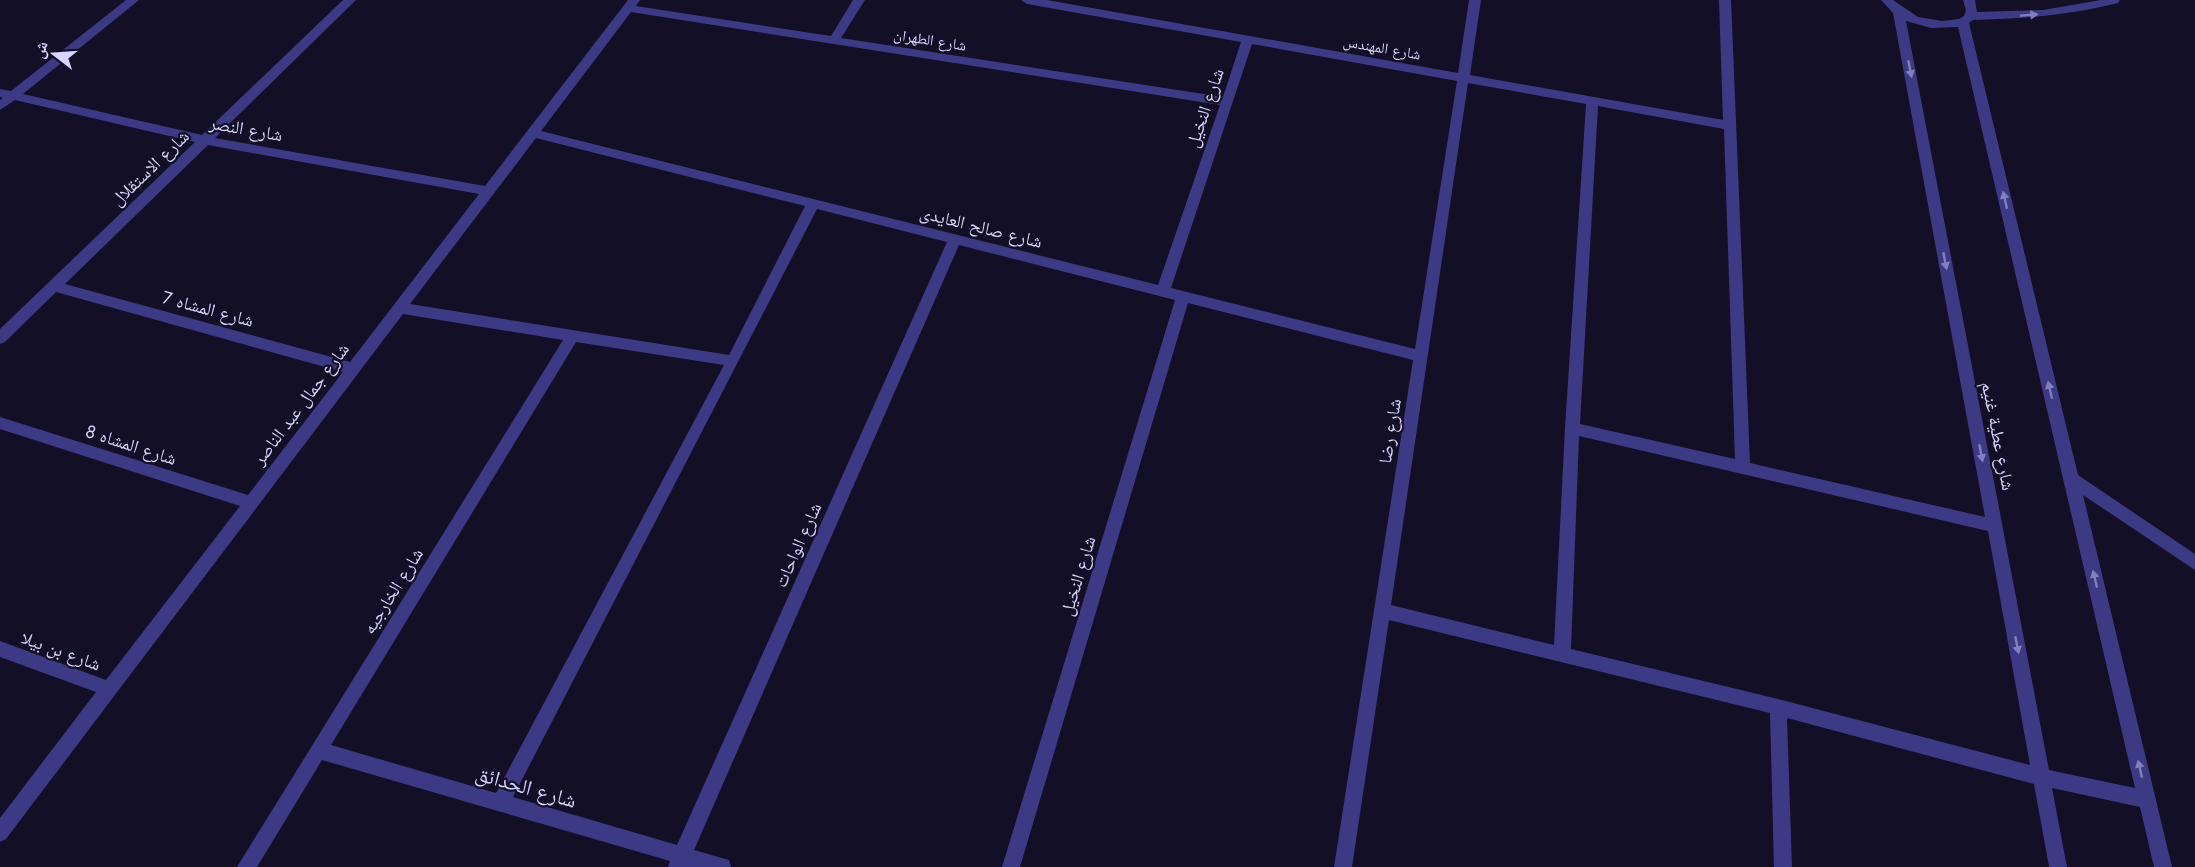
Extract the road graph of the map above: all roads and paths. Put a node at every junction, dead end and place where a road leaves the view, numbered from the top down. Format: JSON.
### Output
{"nodes":[{"id":1,"x":133,"y":0,"type":"edge"},
{"id":2,"x":350,"y":0,"type":"edge"},
{"id":3,"x":859,"y":0,"type":"edge"},
{"id":4,"x":1027,"y":0,"type":"edge"},
{"id":5,"x":1475,"y":0,"type":"edge"},
{"id":6,"x":1725,"y":0,"type":"edge"},
{"id":7,"x":1872,"y":0,"type":"edge"},
{"id":8,"x":1969,"y":0,"type":"edge"},
{"id":9,"x":2114,"y":0,"type":"edge"},
{"id":10,"x":2093,"y":3,"type":"edge"},
{"id":11,"x":631,"y":4,"type":"edge"},
{"id":12,"x":1892,"y":5,"type":"edge"},
{"id":13,"x":1967,"y":19,"type":"junction"},
{"id":14,"x":834,"y":40,"type":"junction"},
{"id":15,"x":1248,"y":40,"type":"junction"},
{"id":16,"x":1463,"y":78,"type":"junction"},
{"id":17,"x":6,"y":95,"type":"edge"},
{"id":18,"x":1592,"y":101,"type":"junction"},
{"id":19,"x":1227,"y":102,"type":"junction"},
{"id":20,"x":0,"y":106,"type":"edge"},
{"id":21,"x":1731,"y":126,"type":"junction"},
{"id":22,"x":532,"y":134,"type":"junction"},
{"id":23,"x":205,"y":140,"type":"junction"},
{"id":24,"x":487,"y":191,"type":"junction"},
{"id":25,"x":813,"y":204,"type":"junction"},
{"id":26,"x":955,"y":240,"type":"junction"},
{"id":27,"x":53,"y":286,"type":"junction"},
{"id":28,"x":1163,"y":291,"type":"junction"},
{"id":29,"x":1183,"y":296,"type":"junction"},
{"id":30,"x":399,"y":308,"type":"junction"},
{"id":31,"x":573,"y":336,"type":"junction"},
{"id":32,"x":0,"y":338,"type":"edge"},
{"id":33,"x":1421,"y":356,"type":"junction"},
{"id":34,"x":733,"y":361,"type":"junction"},
{"id":35,"x":353,"y":369,"type":"junction"},
{"id":36,"x":0,"y":423,"type":"edge"},
{"id":37,"x":1572,"y":428,"type":"junction"},
{"id":38,"x":1743,"y":468,"type":"junction"},
{"id":39,"x":2072,"y":479,"type":"junction"},
{"id":40,"x":251,"y":503,"type":"junction"},
{"id":41,"x":1995,"y":526,"type":"junction"},
{"id":42,"x":2195,"y":563,"type":"edge"},
{"id":43,"x":1383,"y":611,"type":"junction"},
{"id":44,"x":0,"y":650,"type":"edge"},
{"id":45,"x":1562,"y":654,"type":"junction"},
{"id":46,"x":109,"y":689,"type":"junction"},
{"id":47,"x":1778,"y":707,"type":"junction"},
{"id":48,"x":318,"y":750,"type":"junction"},
{"id":49,"x":2041,"y":777,"type":"junction"},
{"id":50,"x":2147,"y":800,"type":"junction"},
{"id":51,"x":500,"y":803,"type":"junction"},
{"id":52,"x":0,"y":833,"type":"edge"},
{"id":53,"x":680,"y":861,"type":"edge"},
{"id":54,"x":246,"y":867,"type":"edge"},
{"id":55,"x":722,"y":867,"type":"edge"},
{"id":56,"x":1011,"y":867,"type":"edge"},
{"id":57,"x":1343,"y":867,"type":"edge"},
{"id":58,"x":1783,"y":867,"type":"edge"},
{"id":59,"x":2058,"y":867,"type":"edge"},
{"id":60,"x":2163,"y":867,"type":"edge"}],
"edges":[{"from":1,"to":17,"type":"street"},
{"from":2,"to":23,"type":"street","name":"شارع الاستقلال"},
{"from":3,"to":14,"type":"street"},
{"from":4,"to":15,"type":"street","name":"شارع المهندس"},
{"from":5,"to":16,"type":"street","name":"شارع رضا"},
{"from":6,"to":21,"type":"street"},
{"from":7,"to":12,"type":"street"},
{"from":8,"to":13,"type":"street"},
{"from":9,"to":10,"type":"street"},
{"from":13,"to":10,"type":"street","one_way":true},
{"from":11,"to":14,"type":"street","name":"شارع الطهران"},
{"from":11,"to":22,"type":"street","name":"شارع جمال عبد الناصر"},
{"from":12,"to":13,"type":"street"},
{"from":12,"to":41,"type":"street","name":"شارع عطية غنيم","one_way":true},
{"from":39,"to":13,"type":"street","one_way":true},
{"from":14,"to":19,"type":"street","name":"شارع الطهران"},
{"from":15,"to":16,"type":"street","name":"شارع المهندس"},
{"from":15,"to":19,"type":"street","name":"شارع النخيل"},
{"from":16,"to":18,"type":"street","name":"شارع المهندس"},
{"from":16,"to":33,"type":"street","name":"شارع رضا"},
{"from":17,"to":20,"type":"street"},
{"from":17,"to":23,"type":"street","name":"شارع النصر"},
{"from":18,"to":21,"type":"street","name":"شارع المهندس"},
{"from":18,"to":37,"type":"street"},
{"from":19,"to":28,"type":"street","name":"شارع النخيل"},
{"from":21,"to":38,"type":"street"},
{"from":22,"to":24,"type":"street","name":"شارع جمال عبد الناصر"},
{"from":22,"to":25,"type":"street","name":"شارع صالح العايدى"},
{"from":23,"to":24,"type":"street","name":"شارع النصر"},
{"from":23,"to":27,"type":"street","name":"شارع الاستقلال"},
{"from":24,"to":30,"type":"street","name":"شارع جمال عبد الناصر"},
{"from":25,"to":26,"type":"street","name":"شارع صالح العايدى"},
{"from":25,"to":34,"type":"street"},
{"from":26,"to":28,"type":"street","name":"شارع صالح العايدى"},
{"from":26,"to":53,"type":"street","name":"شارع الواحات"},
{"from":27,"to":32,"type":"street","name":"شارع الاستقلال"},
{"from":27,"to":35,"type":"street","name":"شارع المشاه 7"},
{"from":28,"to":29,"type":"street","name":"شارع صالح العايدى"},
{"from":29,"to":33,"type":"street","name":"شارع صالح العايدى"},
{"from":29,"to":56,"type":"street","name":"شارع النخيل"},
{"from":30,"to":31,"type":"street"},
{"from":30,"to":35,"type":"street","name":"شارع جمال عبد الناصر"},
{"from":31,"to":34,"type":"street"},
{"from":31,"to":48,"type":"street","name":"شارع الخارجيه"},
{"from":33,"to":43,"type":"street","name":"شارع رضا"},
{"from":34,"to":51,"type":"street"},
{"from":35,"to":40,"type":"street","name":"شارع جمال عبد الناصر"},
{"from":36,"to":40,"type":"street","name":"شارع المشاه 8"},
{"from":37,"to":38,"type":"street"},
{"from":37,"to":45,"type":"street"},
{"from":38,"to":41,"type":"street"},
{"from":39,"to":42,"type":"street"},
{"from":50,"to":39,"type":"street","one_way":true},
{"from":40,"to":46,"type":"street","name":"شارع جمال عبد الناصر"},
{"from":41,"to":49,"type":"street","name":"شارع عطية غنيم","one_way":true},
{"from":43,"to":45,"type":"street"},
{"from":43,"to":57,"type":"street","name":"شارع رضا"},
{"from":44,"to":46,"type":"street","name":"شارع بن بيلا"},
{"from":45,"to":47,"type":"street"},
{"from":46,"to":52,"type":"street","name":"شارع جمال عبد الناصر"},
{"from":47,"to":49,"type":"street"},
{"from":47,"to":58,"type":"street"},
{"from":48,"to":51,"type":"street","name":"شارع الحدائق"},
{"from":48,"to":54,"type":"street","name":"شارع الخارجيه"},
{"from":49,"to":50,"type":"street"},
{"from":49,"to":59,"type":"street","name":"شارع عطية غنيم"},
{"from":50,"to":60,"type":"street"},
{"from":51,"to":53,"type":"street","name":"شارع الحدائق"},
{"from":53,"to":55,"type":"street","name":"شارع الحدائق"}]}
